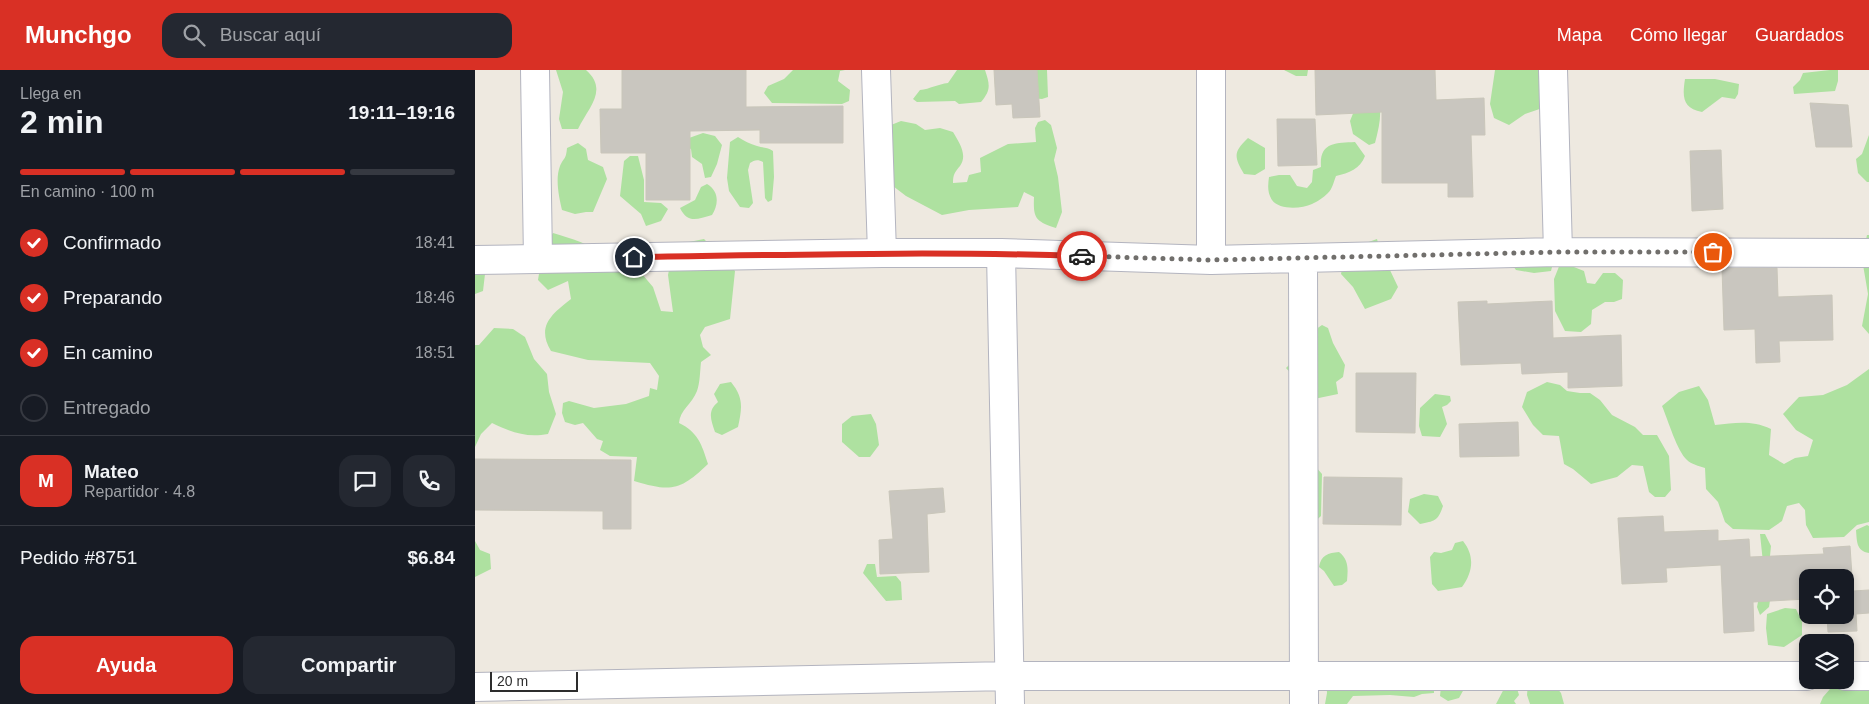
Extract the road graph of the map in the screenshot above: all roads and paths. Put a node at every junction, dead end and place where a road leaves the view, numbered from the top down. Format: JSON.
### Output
{"nodes":[{"id":1,"x":535,"y":70,"type":"edge"},
{"id":2,"x":877,"y":70,"type":"edge"},
{"id":3,"x":1211,"y":70,"type":"edge"},
{"id":4,"x":1553,"y":70,"type":"edge"},
{"id":5,"x":1558,"y":252,"type":"junction"},
{"id":6,"x":882,"y":253,"type":"junction"},
{"id":7,"x":1001,"y":253,"type":"junction"},
{"id":8,"x":1869,"y":253,"type":"edge"},
{"id":9,"x":1303,"y":258,"type":"junction"},
{"id":10,"x":538,"y":259,"type":"junction"},
{"id":11,"x":475,"y":260,"type":"edge"},
{"id":12,"x":1211,"y":260,"type":"junction"},
{"id":13,"x":1010,"y":676,"type":"junction"},
{"id":14,"x":1304,"y":676,"type":"junction"},
{"id":15,"x":1799,"y":676,"type":"edge"},
{"id":16,"x":1854,"y":676,"type":"edge"},
{"id":17,"x":1869,"y":676,"type":"edge"},
{"id":18,"x":475,"y":687,"type":"edge"},
{"id":19,"x":1009,"y":704,"type":"edge"},
{"id":20,"x":1304,"y":704,"type":"edge"}],
"edges":[{"from":1,"to":10,"type":"street"},
{"from":2,"to":6,"type":"street"},
{"from":3,"to":12,"type":"street"},
{"from":4,"to":5,"type":"street"},
{"from":5,"to":8,"type":"street"},
{"from":5,"to":9,"type":"street"},
{"from":6,"to":7,"type":"street"},
{"from":6,"to":10,"type":"street"},
{"from":7,"to":12,"type":"street"},
{"from":7,"to":13,"type":"street"},
{"from":9,"to":12,"type":"street"},
{"from":9,"to":14,"type":"street"},
{"from":10,"to":11,"type":"street"},
{"from":13,"to":14,"type":"street"},
{"from":13,"to":18,"type":"street"},
{"from":13,"to":19,"type":"street"},
{"from":14,"to":15,"type":"street"},
{"from":14,"to":20,"type":"street"},
{"from":16,"to":17,"type":"street"}]}
